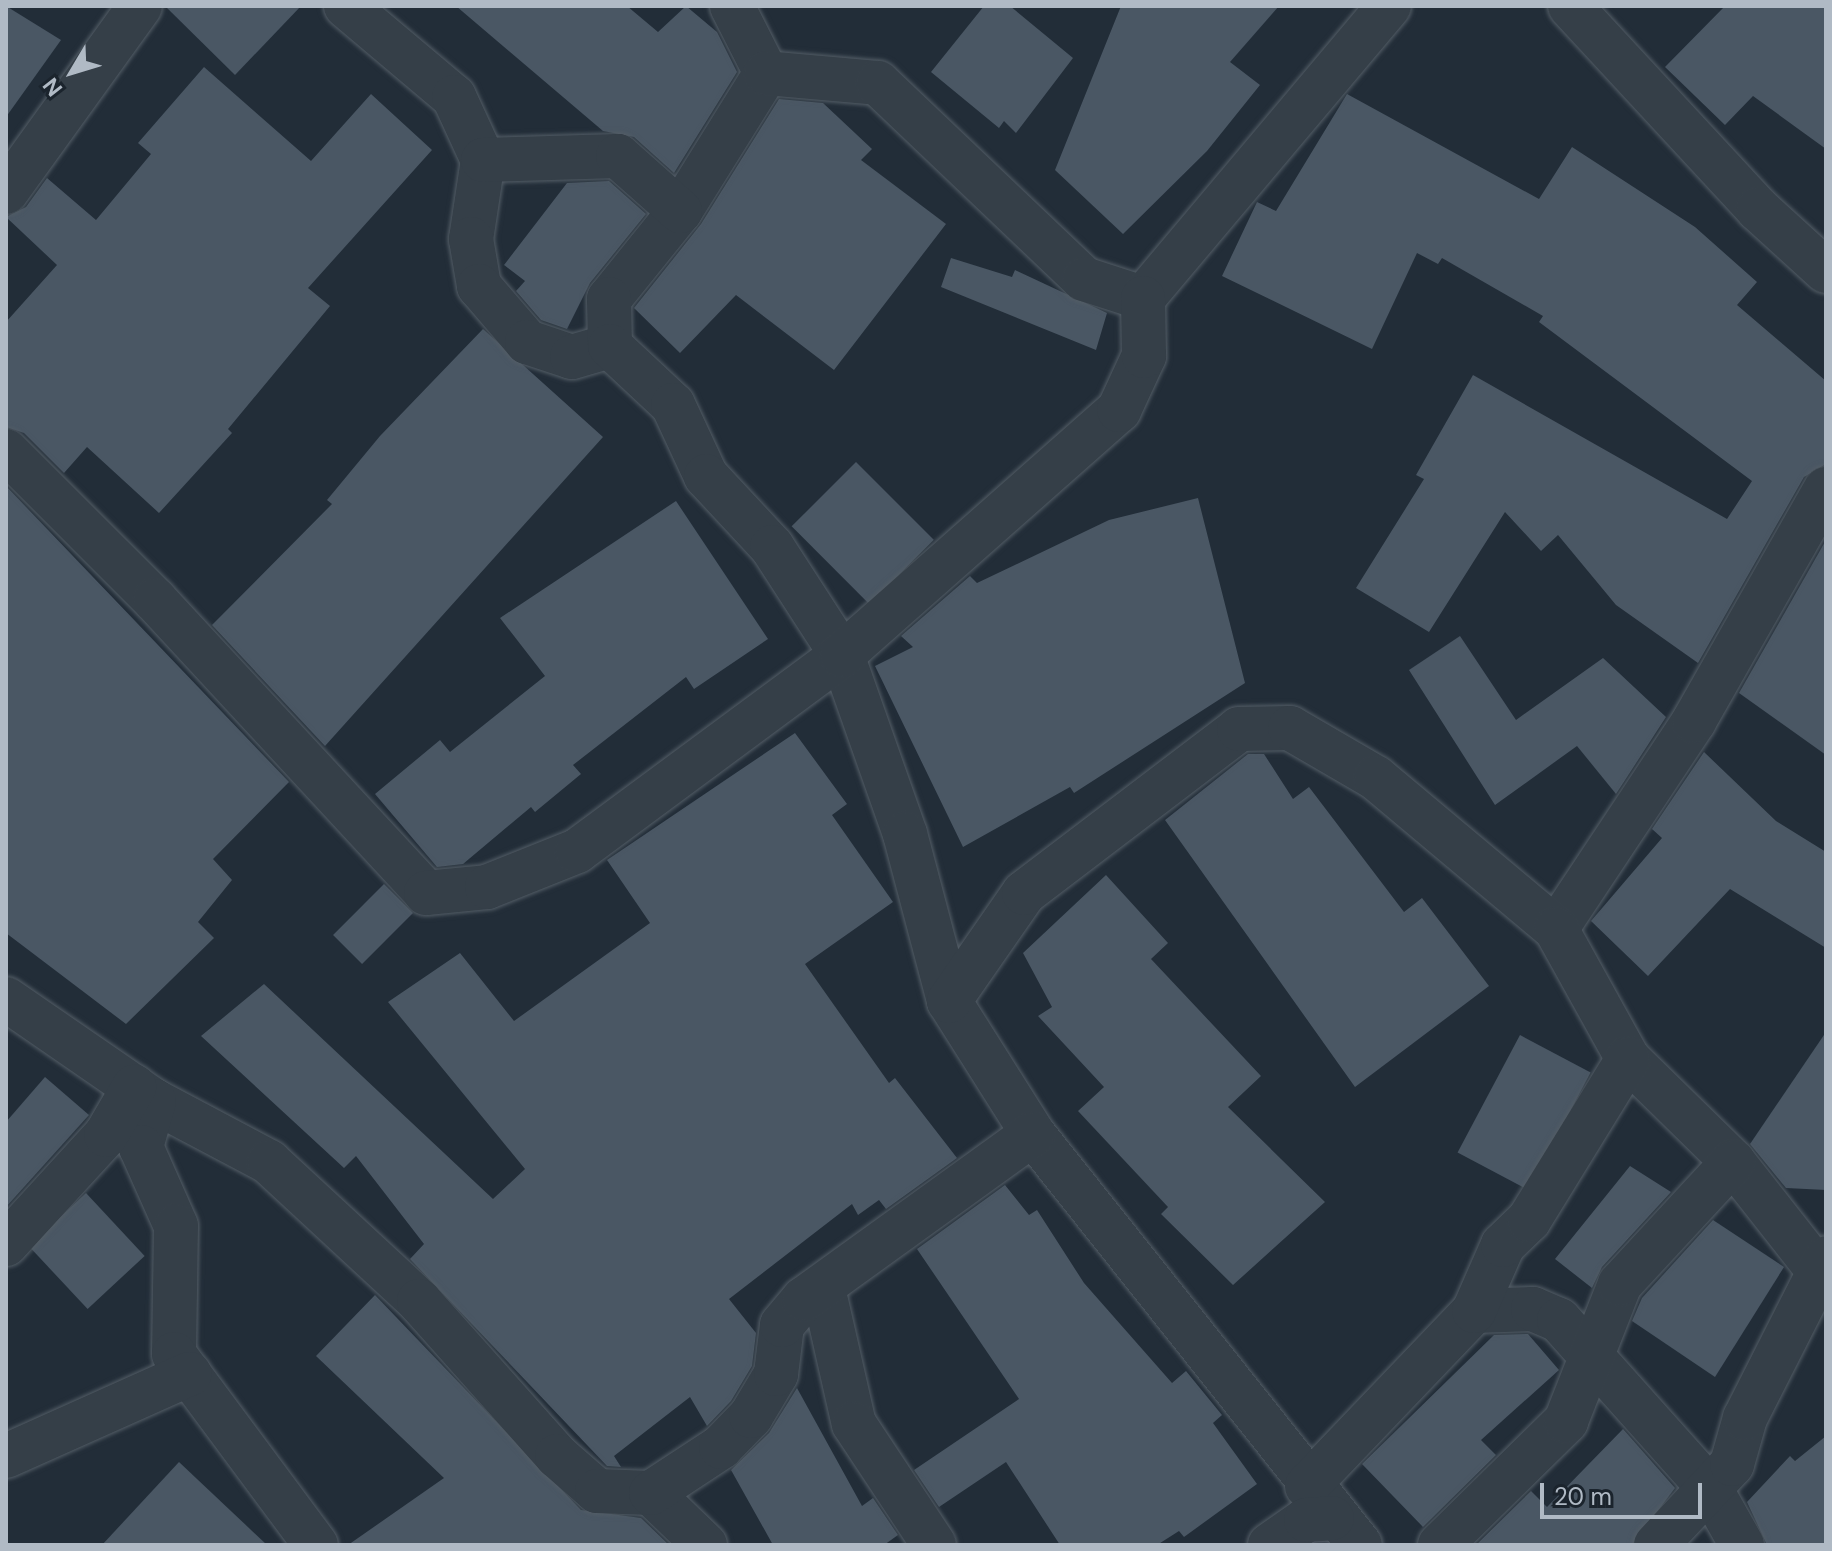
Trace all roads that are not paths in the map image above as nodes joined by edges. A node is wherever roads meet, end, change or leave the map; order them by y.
1 (346, 6) edge
2 (732, 6) edge
3 (1389, 6) edge
4 (1570, 6) edge
5 (132, 11) edge
6 (766, 73) junction
7 (483, 160) junction
8 (6, 192) edge
9 (680, 211) junction
10 (1826, 271) edge
11 (1143, 298) junction
12 (610, 346) junction
13 (6, 451) edge
14 (1826, 489) edge
15 (842, 655) junction
16 (1556, 929) junction
17 (6, 999) edge
18 (949, 1001) junction
19 (1628, 1059) junction
20 (144, 1094) junction
21 (1033, 1134) junction
22 (1733, 1162) junction
23 (6, 1244) edge
24 (1823, 1269) edge
25 (823, 1288) junction
26 (1474, 1311) junction
27 (1593, 1364) junction
28 (189, 1374) junction
29 (6, 1456) edge
30 (1711, 1490) junction
31 (651, 1493) junction
32 (1333, 1516) edge
33 (316, 1545) edge
34 (705, 1545) edge
35 (934, 1545) edge
36 (1270, 1545) edge
37 (1440, 1545) edge
38 (1656, 1545) edge
39 (1742, 1545) edge

1 - 7 street
2 - 6 street
3 - 11 street
4 - 10 street
5 - 8 street
6 - 9 street
6 - 11 street
7 - 9 street
7 - 12 street
9 - 12 street
11 - 15 street
12 - 15 street
13 - 15 street
14 - 16 street
15 - 18 street
16 - 18 street
16 - 19 street
17 - 20 street
18 - 21 street
19 - 22 street
19 - 26 street
20 - 23 street
20 - 28 street
20 - 31 street
21 - 25 street
21 - 32 street
22 - 24 street
22 - 27 street
24 - 30 street
25 - 31 street
25 - 35 street
26 - 27 street
26 - 32 street
27 - 30 street
27 - 37 street
28 - 29 street
28 - 33 street
30 - 38 street
30 - 39 street
31 - 34 street
32 - 36 street

